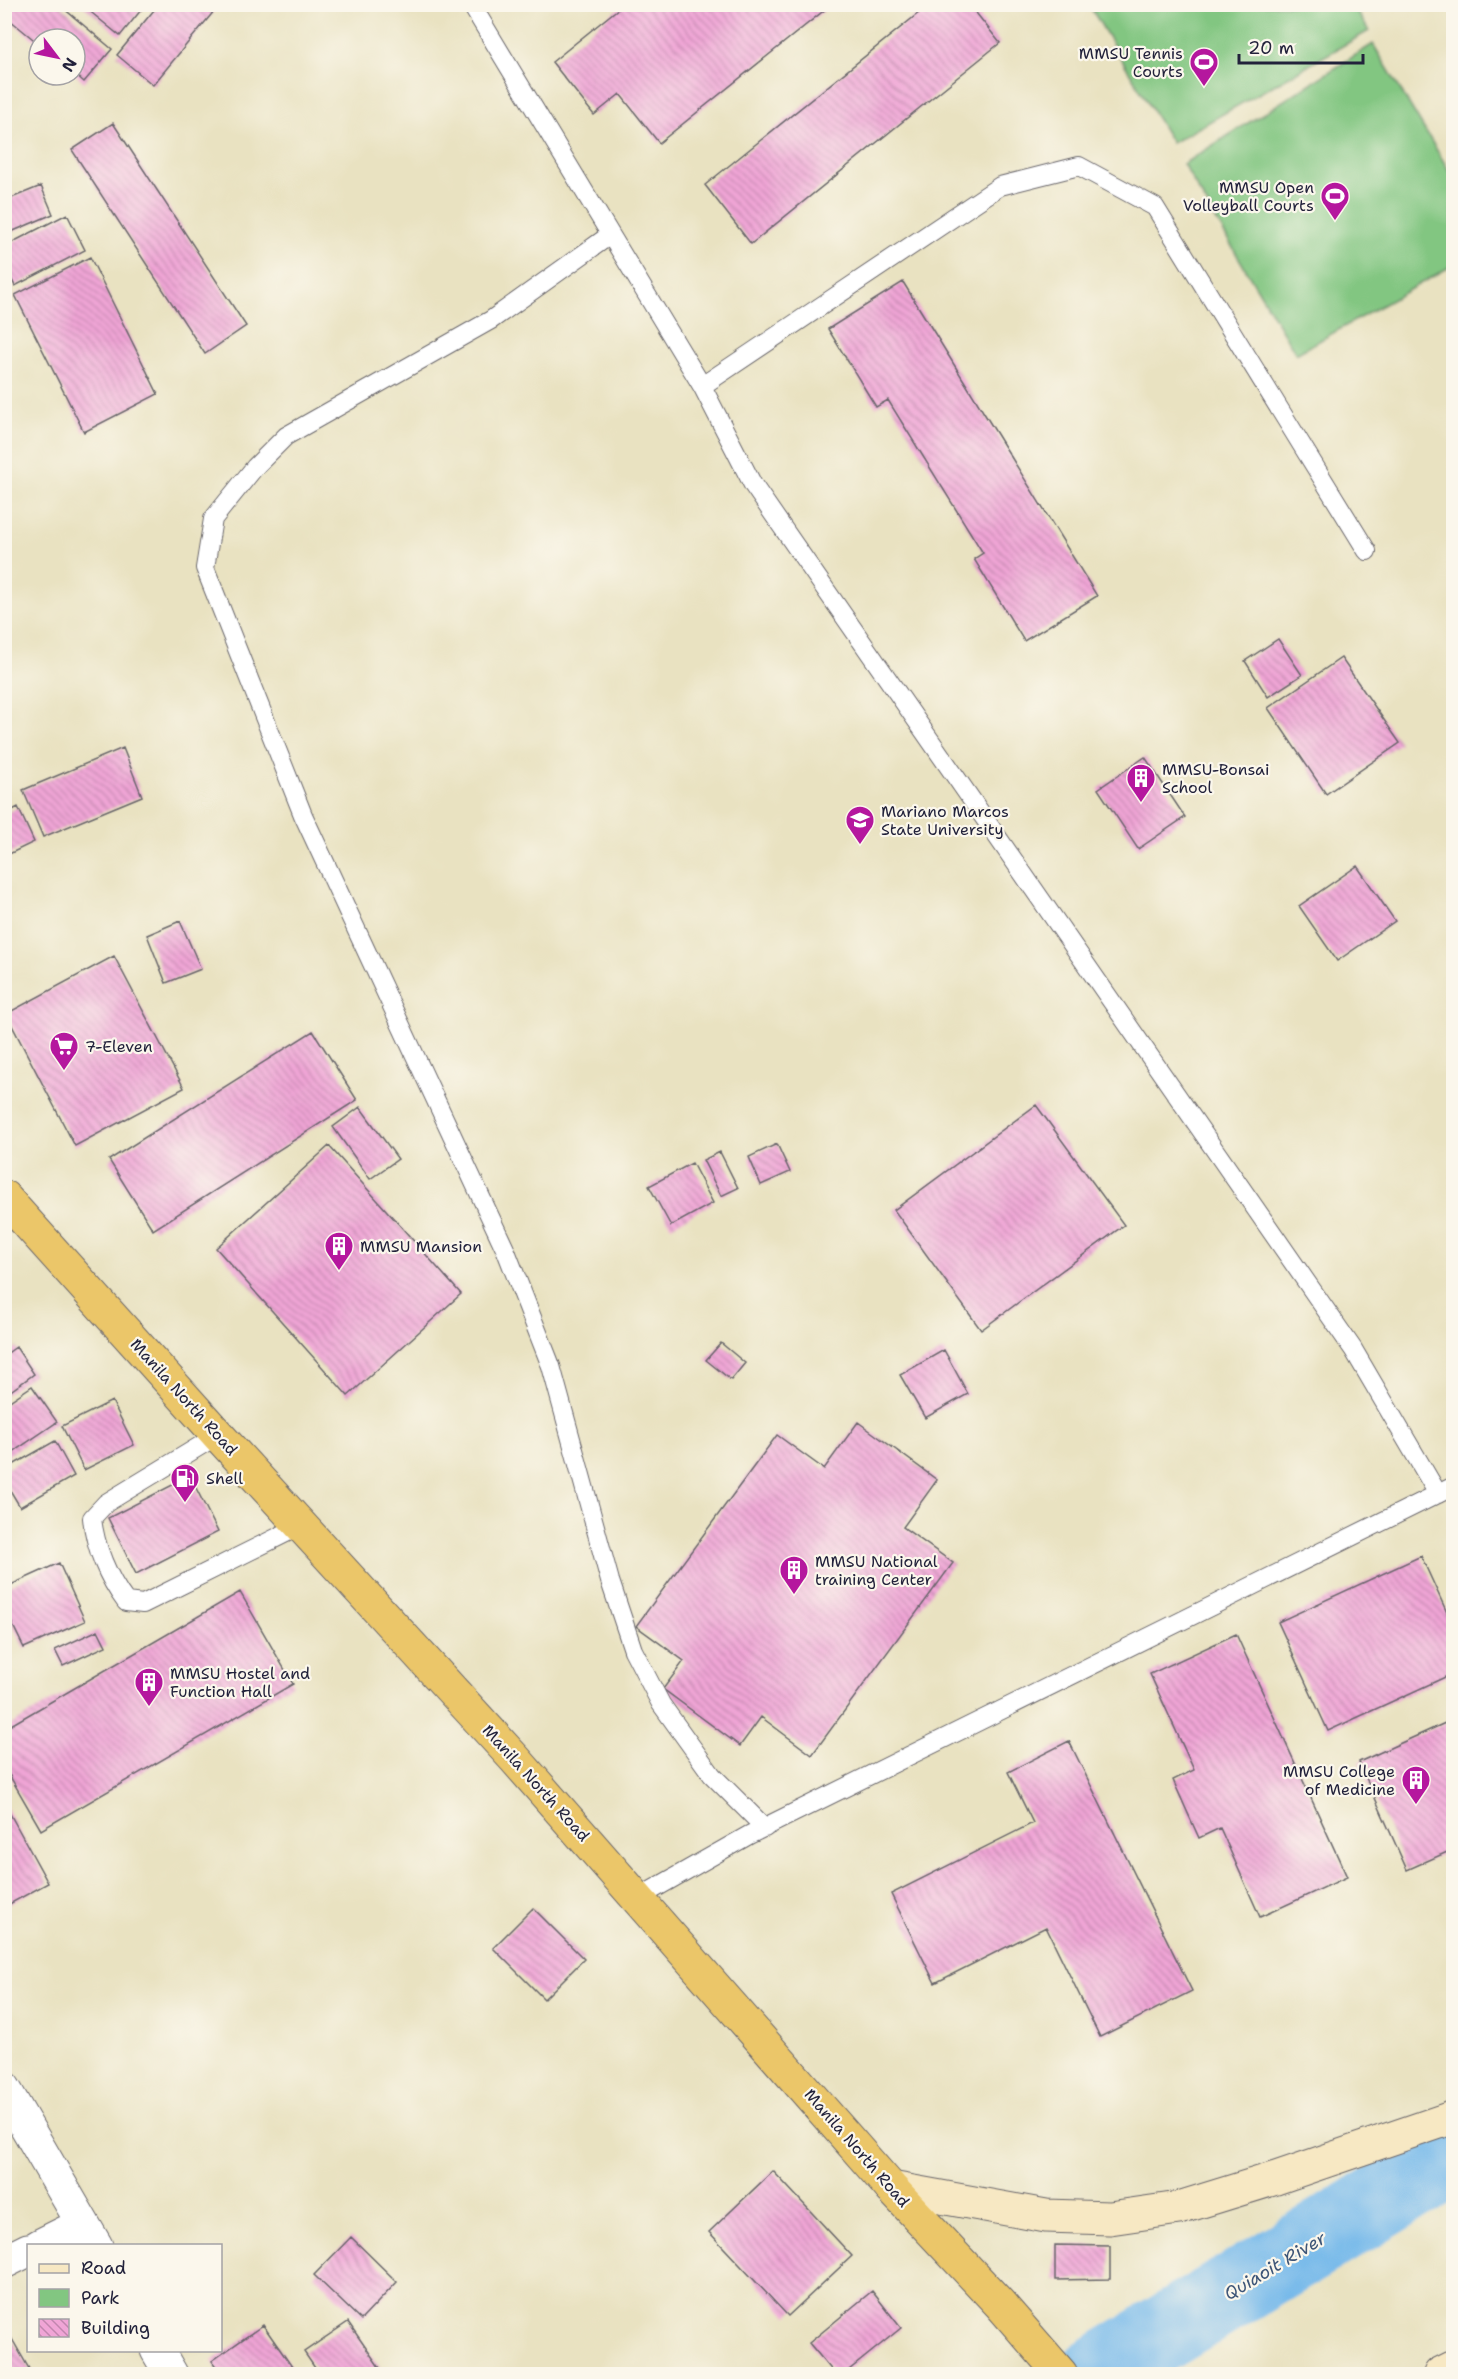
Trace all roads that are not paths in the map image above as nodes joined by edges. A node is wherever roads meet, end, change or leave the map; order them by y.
1 (471, 4) edge
2 (610, 235) junction
3 (702, 386) junction
4 (1367, 551) dead end
5 (4, 1197) edge
6 (218, 1436) junction
7 (1446, 1490) edge
8 (302, 1525) junction
9 (765, 1828) junction
10 (638, 1898) junction
11 (4, 2088) edge
12 (1454, 2117) edge
13 (891, 2188) junction
14 (89, 2235) edge
15 (48, 2244) edge
16 (27, 2250) edge
17 (4, 2262) edge
18 (158, 2352) edge
19 (1454, 2367) edge
20 (171, 2374) edge
21 (1061, 2374) edge
22 (1440, 2374) edge

1 - 2 lane
2 - 3 lane
2 - 9 lane
3 - 4 lane
3 - 7 lane
5 - 6 highway, Manila North Road
6 - 8 highway, Manila North Road
6 - 8 lane
7 - 9 lane
8 - 10 highway, Manila North Road
9 - 10 lane
10 - 13 highway, Manila North Road
11 - 14 street
12 - 13 street
13 - 21 highway, Manila North Road
14 - 15 street
16 - 17 street
18 - 20 street
19 - 22 street

